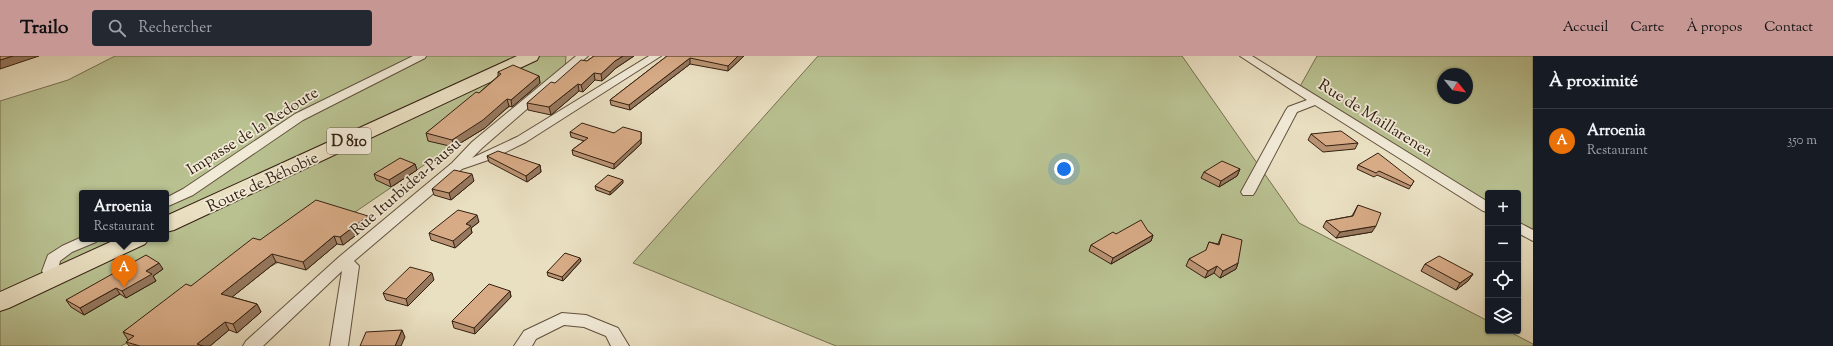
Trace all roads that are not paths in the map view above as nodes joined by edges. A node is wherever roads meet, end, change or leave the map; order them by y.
1 (421, 56) edge
2 (531, 56) edge
3 (583, 56) edge
4 (656, 56) edge
5 (1245, 56) edge
6 (1315, 101) junction
7 (457, 166) junction
8 (1248, 192) dead end
9 (169, 202) edge
10 (1485, 206) edge
11 (169, 224) edge
12 (1521, 229) edge
13 (1533, 236) edge
14 (84, 242) edge
15 (130, 242) edge
16 (344, 261) junction
17 (54, 277) junction
18 (0, 302) edge
19 (252, 346) edge
20 (339, 346) edge
21 (524, 346) edge
22 (620, 346) edge

1 - 9 street, Impasse de la Redoute
2 - 11 main road, Route de Béhobie / D 810
3 - 7 street, Rue Iturbidea-Pausu
4 - 7 street
5 - 6 street, Rue de Maillarenea
6 - 8 street
6 - 10 street, Rue de Maillarenea
7 - 16 street, Rue Iturbidea-Pausu
12 - 13 street
14 - 17 street
15 - 17 main road
16 - 19 street, Rue Iturbidea-Pausu
16 - 20 street
17 - 18 main road
21 - 22 street

